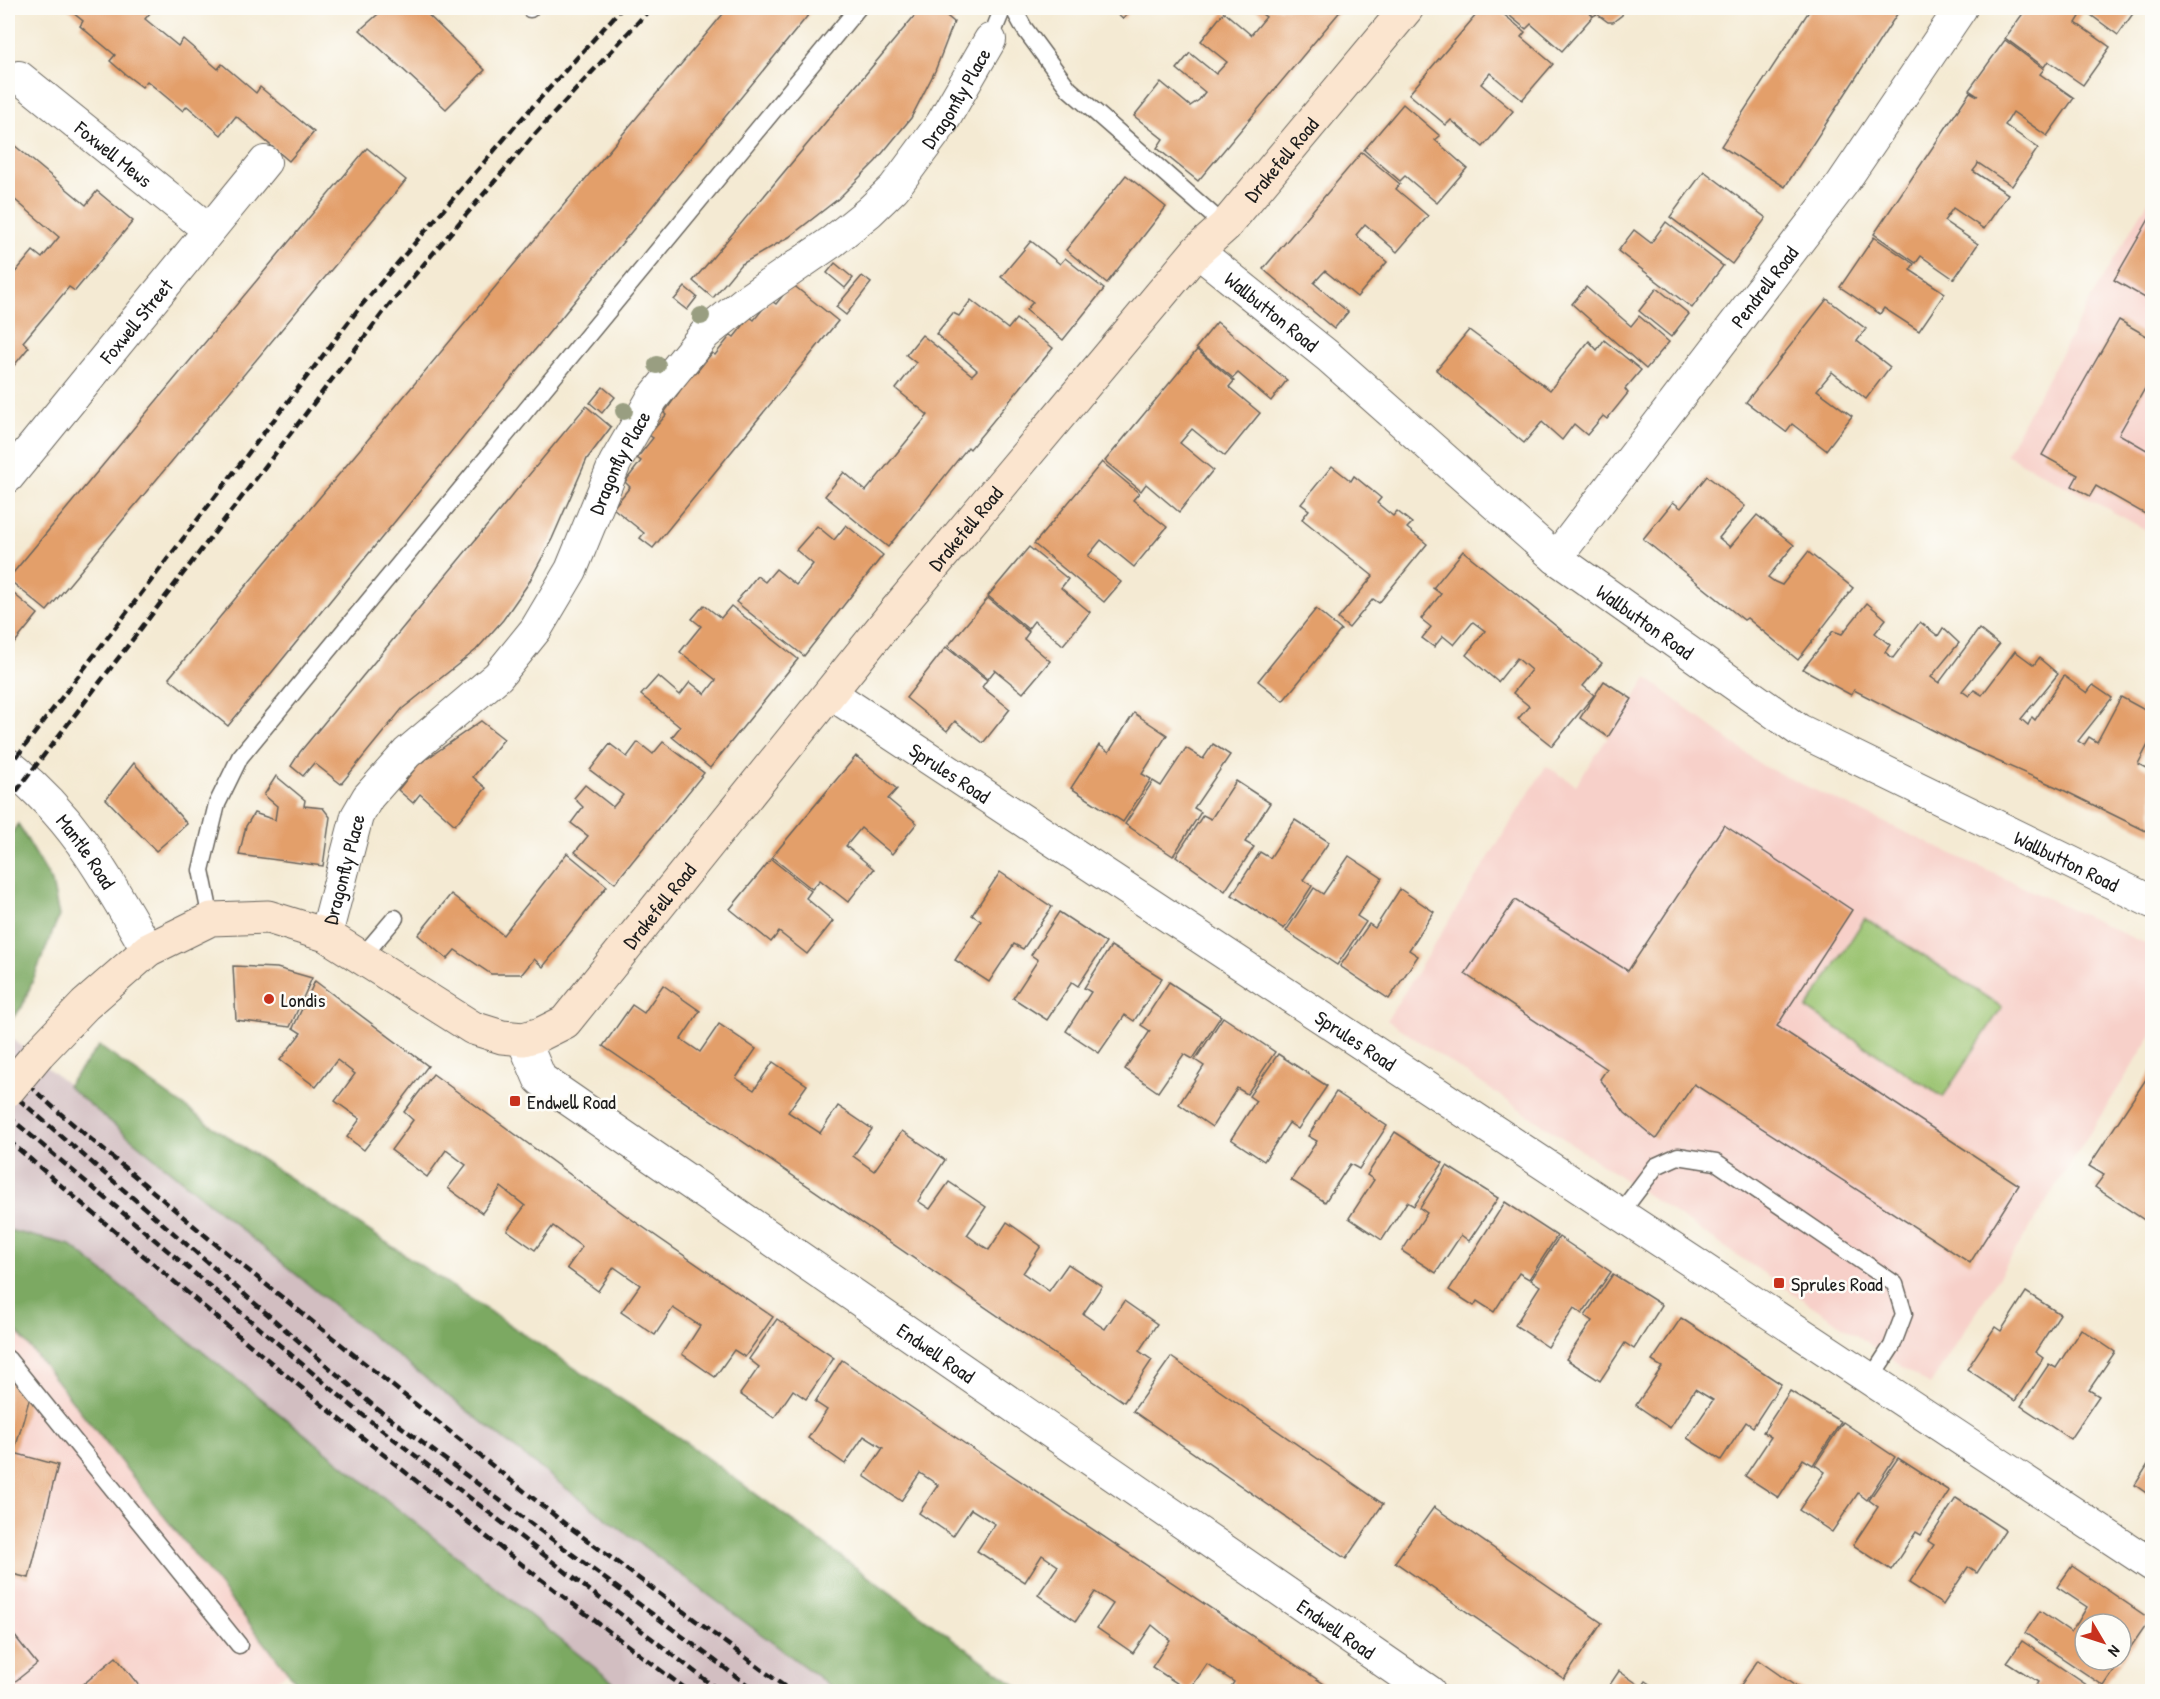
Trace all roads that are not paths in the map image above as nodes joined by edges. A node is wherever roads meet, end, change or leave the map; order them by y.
1 (858, 8) edge
2 (1003, 8) edge
3 (1013, 8) edge
4 (1407, 8) edge
5 (1961, 8) edge
6 (990, 40) joint
7 (19, 77) dead end
8 (265, 162) dead end
9 (1225, 226) junction
10 (209, 230) junction
11 (1197, 251) junction
12 (8, 477) edge
13 (1556, 558) junction
14 (830, 693) junction
15 (8, 765) edge
16 (2152, 902) edge
17 (395, 918) dead end
18 (211, 919) junction
19 (326, 935) junction
20 (148, 950) junction
21 (361, 958) junction
22 (523, 1039) junction
23 (8, 1090) edge
24 (1619, 1215) junction
25 (8, 1359) edge
26 (1870, 1380) junction
27 (2152, 1565) edge
28 (239, 1645) dead end
29 (1429, 1692) edge

1 - 18 lane
2 - 6 lane
3 - 9 lane
4 - 9 main road, Drakefell Road
5 - 13 street, Pendrell Road
6 - 19 street, Dragonfly Place
7 - 10 street, Foxwell Mews
8 - 10 street, Foxwell Street
9 - 11 main road, Drakefell Road
10 - 12 street, Foxwell Street
11 - 13 street, Wallbutton Road
11 - 14 main road, Drakefell Road
13 - 16 street, Wallbutton Road
14 - 22 main road, Drakefell Road
14 - 24 street, Sprules Road
15 - 20 street, Mantle Road
17 - 21 lane
18 - 19 main road
18 - 20 main road
19 - 21 main road
20 - 23 main road, bridge
21 - 22 main road
22 - 29 street, Endwell Road
24 - 26 street, Sprules Road
24 - 26 lane
25 - 28 lane
26 - 27 street, Sprules Road

